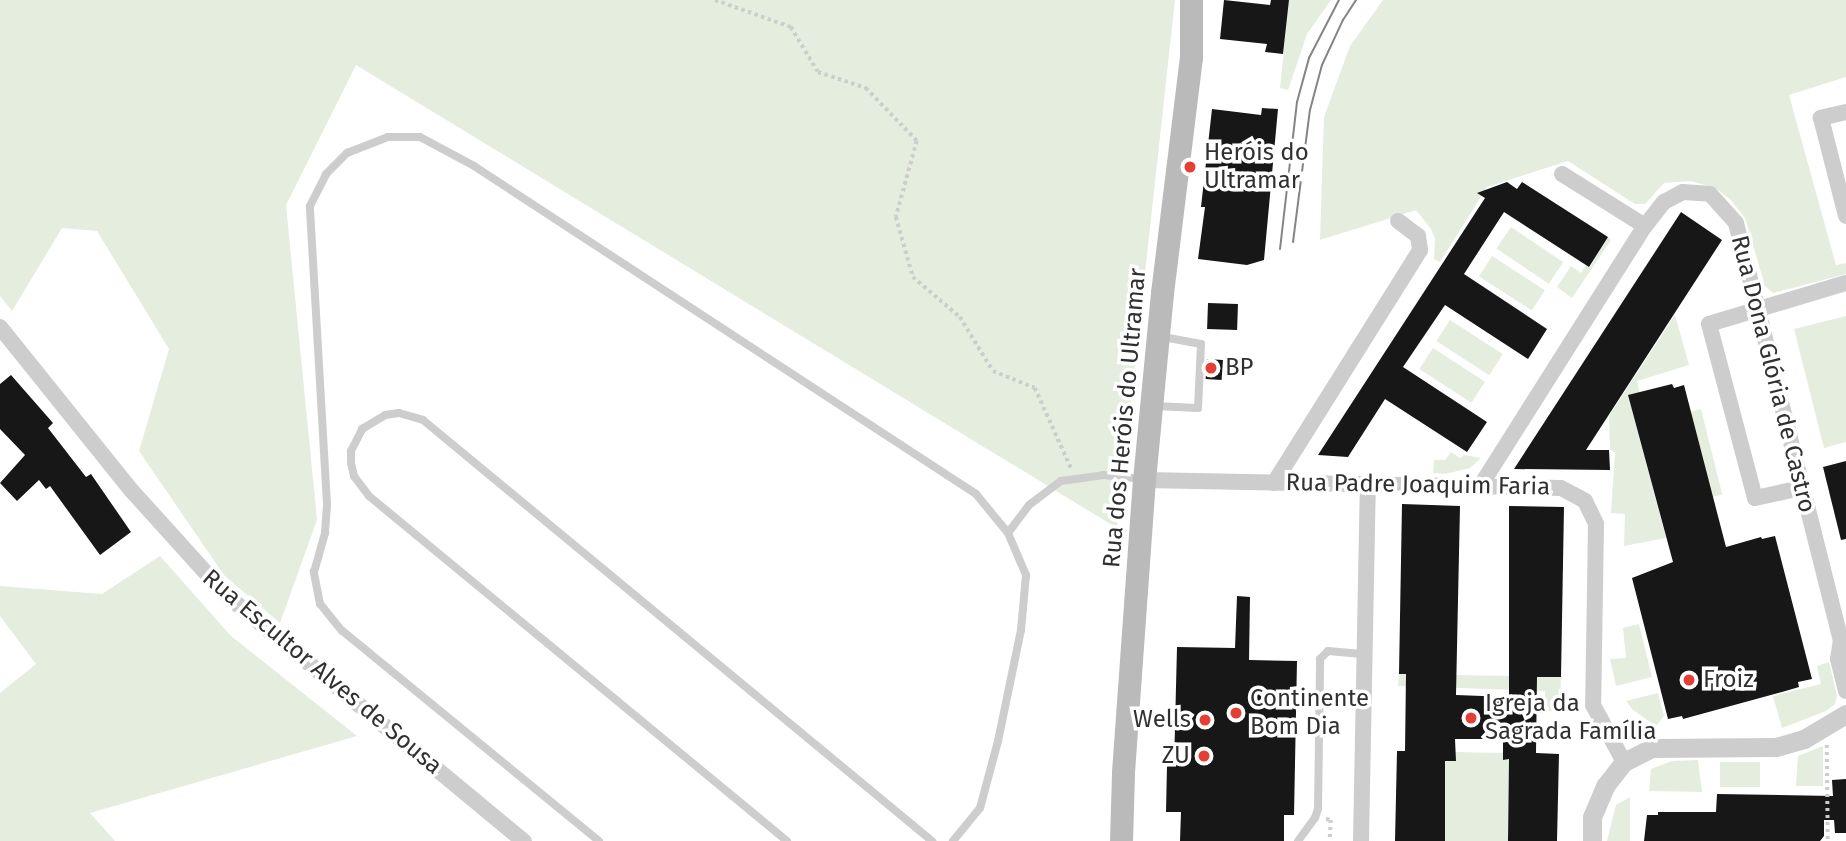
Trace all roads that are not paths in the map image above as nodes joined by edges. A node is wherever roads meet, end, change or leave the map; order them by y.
1 (1191, 0) edge
2 (1846, 112) edge
3 (1562, 174) dead end
4 (1846, 216) edge
5 (1398, 221) dead end
6 (1645, 226) junction
7 (1846, 283) edge
8 (1757, 310) junction
9 (0, 327) edge
10 (1158, 336) junction
11 (1151, 406) junction
12 (1144, 480) junction
13 (1274, 483) junction
14 (1482, 485) junction
15 (1368, 486) junction
16 (1801, 488) junction
17 (1008, 533) junction
18 (1844, 643) edge
19 (1365, 654) junction
20 (1846, 691) edge
21 (1846, 714) edge
22 (1624, 762) junction
23 (518, 839) edge
24 (599, 841) edge
25 (787, 841) edge
26 (932, 841) edge
27 (953, 841) edge
28 (1121, 841) edge
29 (1298, 841) edge
30 (1361, 841) edge
31 (1592, 841) edge

1 - 10 main road, Rua dos Heróis do Ultramar
2 - 4 street
3 - 6 street
5 - 13 street
6 - 8 street, Rua Dona Glória de Castro
6 - 14 street, Rua Dona Glória de Castro
7 - 8 street
8 - 16 street, Rua Dona Glória de Castro
8 - 16 street
9 - 23 street, Rua Escultor Alves de Sousa
10 - 11 main road, Rua dos Heróis do Ultramar
10 - 11 lane
11 - 12 main road, Rua dos Heróis do Ultramar
12 - 13 street, Rua Padre Joaquim Faria
12 - 17 lane
12 - 28 main road, Rua dos Heróis do Ultramar
13 - 15 street, Rua Padre Joaquim Faria
14 - 15 street, Rua Padre Joaquim Faria
14 - 22 street, Rua Padre Joaquim Faria
15 - 19 street
16 - 18 street, Rua Dona Glória de Castro
17 - 24 lane
17 - 27 lane
18 - 20 street, Rua Dona Glória de Castro
19 - 29 lane
19 - 30 street
21 - 22 street
22 - 31 street
25 - 26 lane

